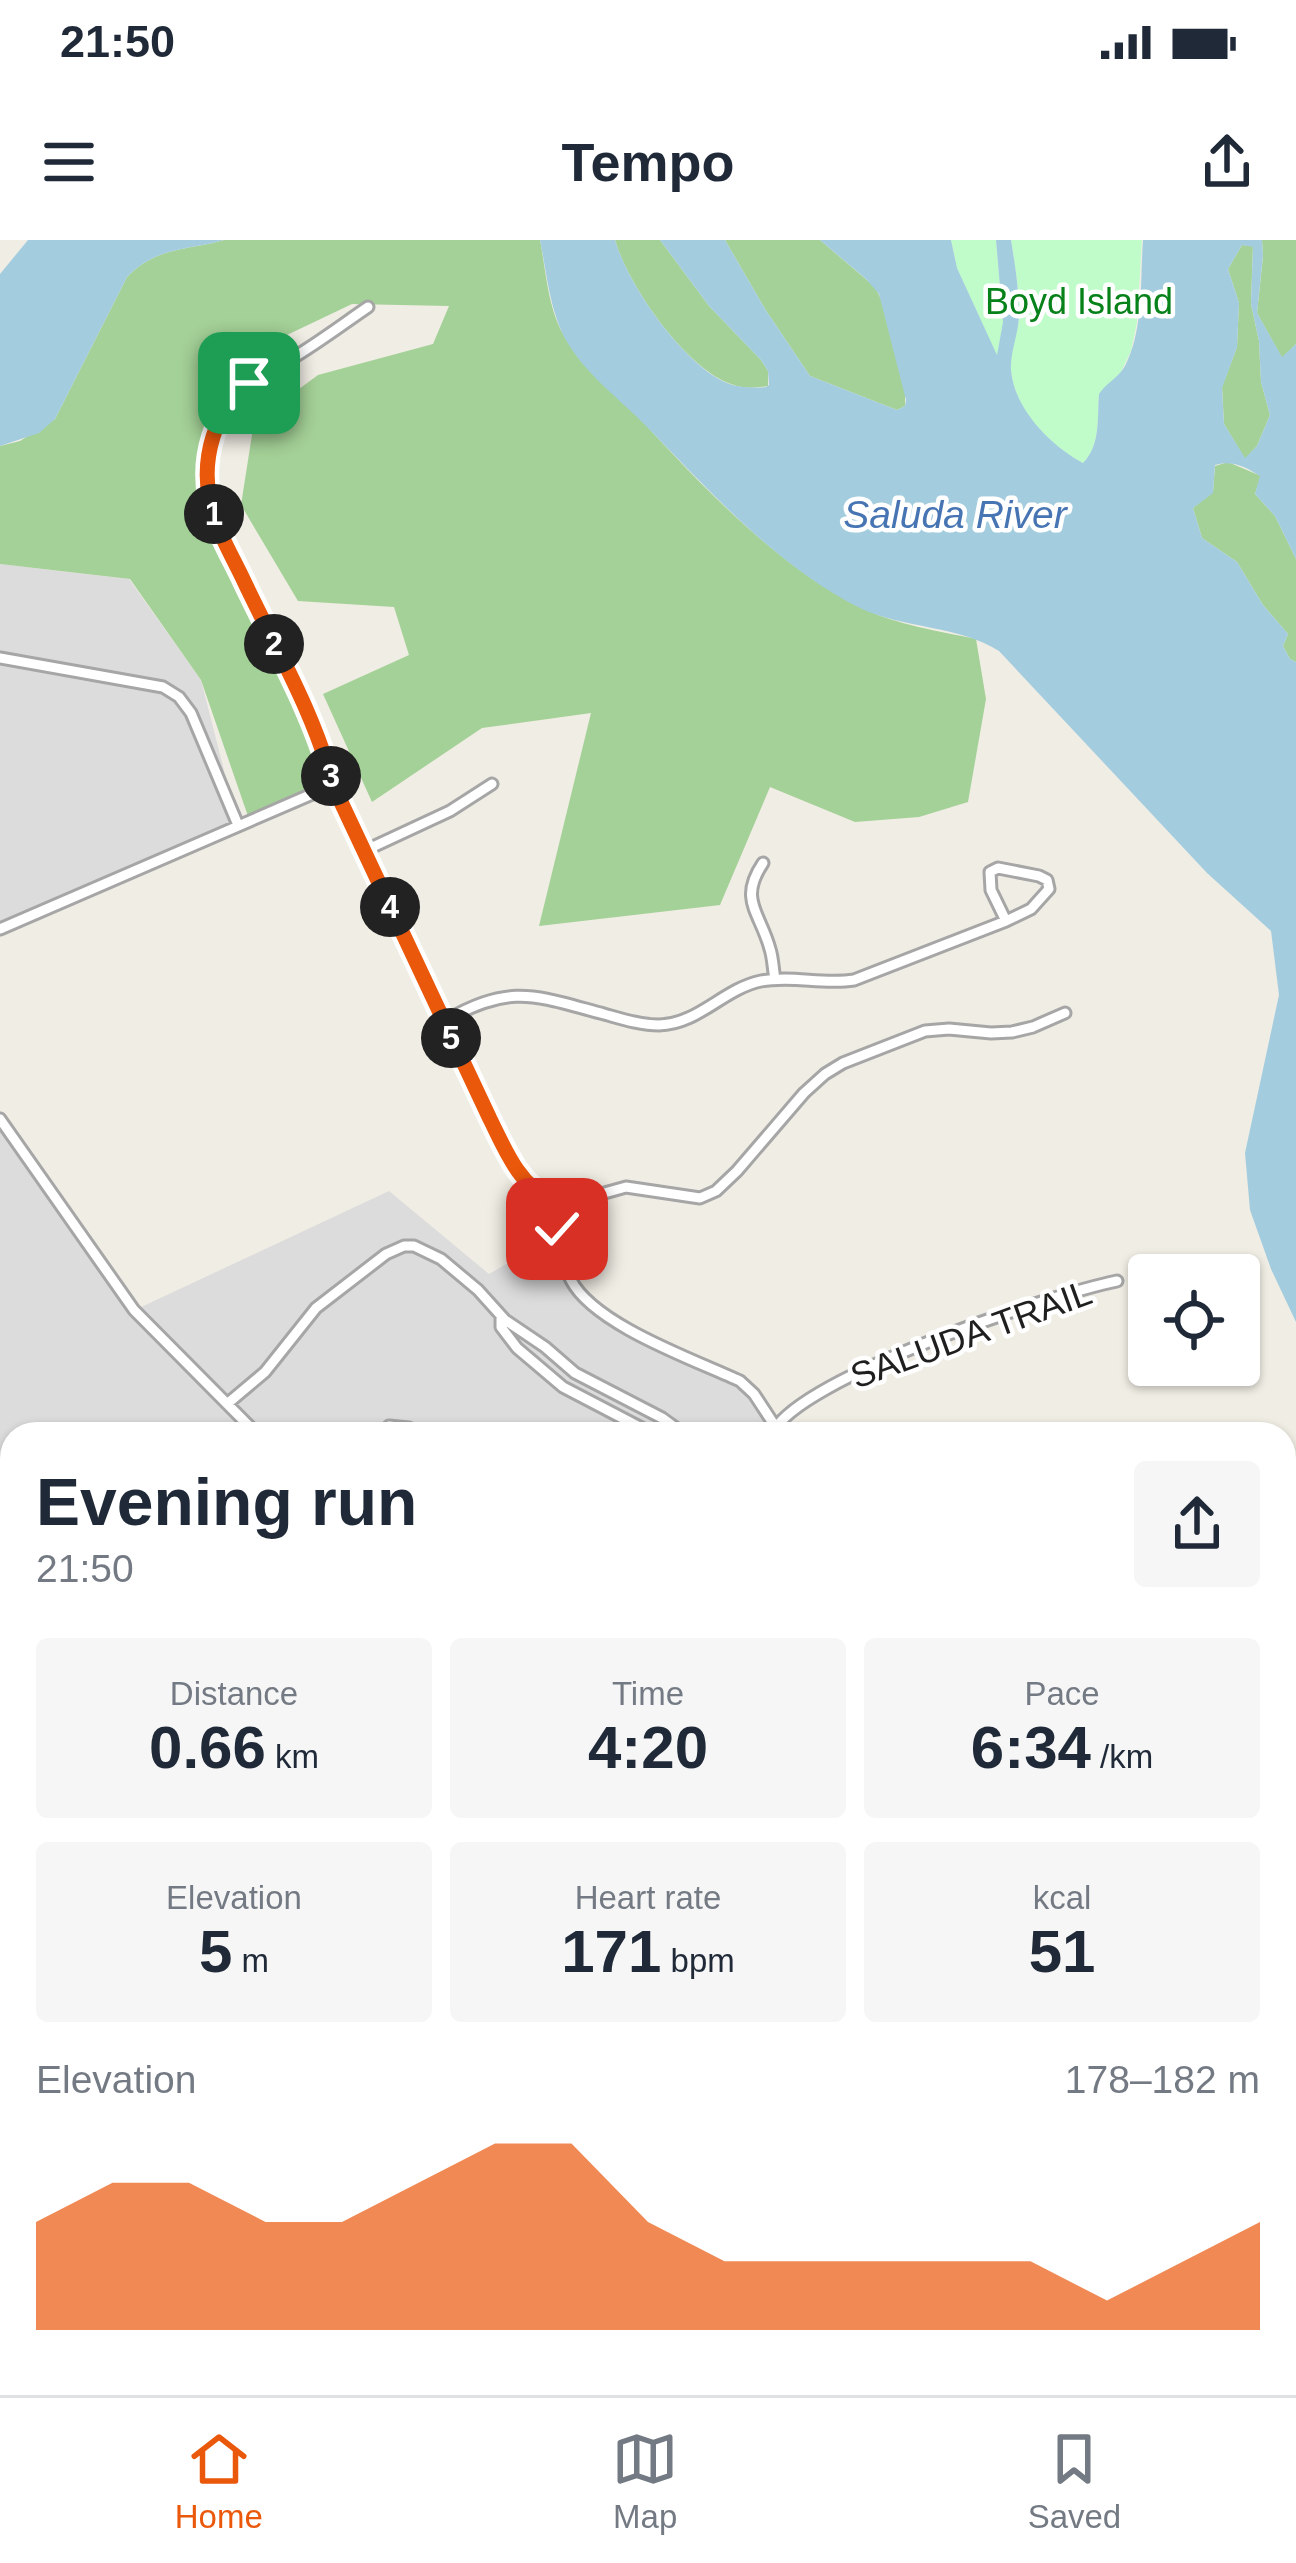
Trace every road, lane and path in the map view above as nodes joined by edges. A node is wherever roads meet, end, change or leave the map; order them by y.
1 (368, 307) dead end
2 (0, 658) edge
3 (492, 784) dead end
4 (333, 785) junction
5 (238, 825) junction
6 (364, 850) junction
7 (764, 863) dead end
8 (1006, 921) junction
9 (0, 928) edge
10 (775, 980) junction
11 (1065, 1013) dead end
12 (443, 1022) junction
13 (0, 1120) edge
14 (550, 1198) junction
15 (1117, 1281) dead end
16 (501, 1316) junction
17 (227, 1404) junction
18 (244, 1422) edge
19 (630, 1422) edge
20 (668, 1422) edge
21 (769, 1422) edge
22 (783, 1422) edge

1 - 4 street
2 - 5 street
3 - 6 street
4 - 5 street
4 - 6 street
5 - 9 street
6 - 12 street
7 - 10 street
8 - 8 street
8 - 10 street
10 - 12 street
11 - 14 street
12 - 14 street
13 - 17 street
14 - 21 street
15 - 22 street, SALUDA TRAIL
16 - 17 street
16 - 19 street
16 - 20 street
17 - 18 street

